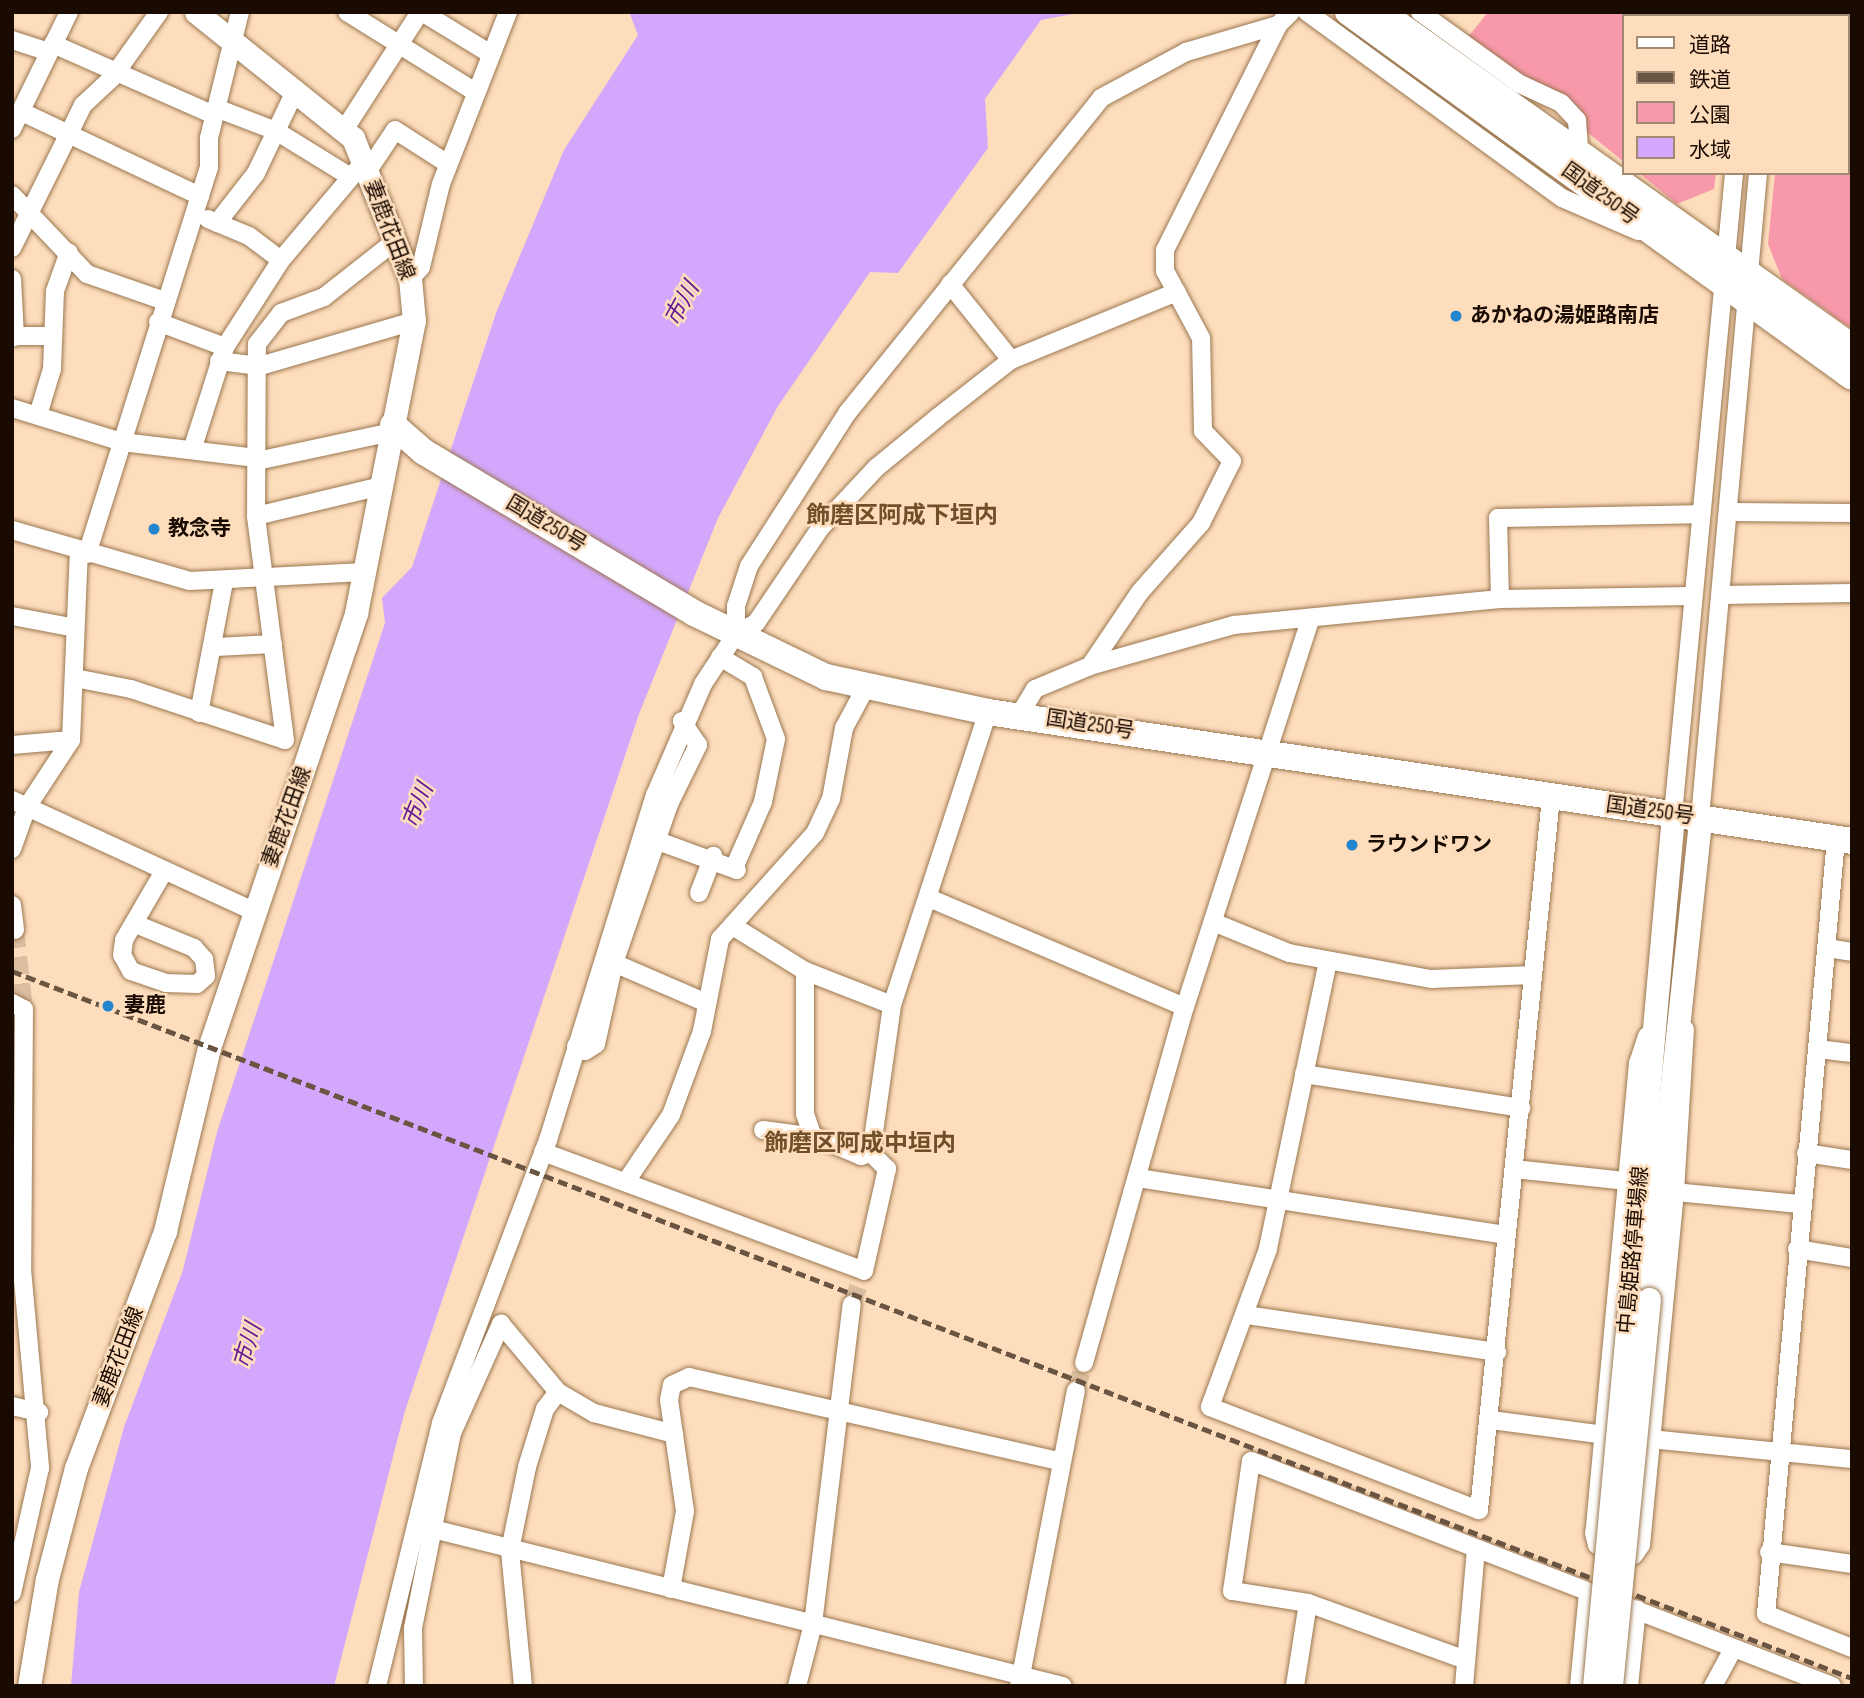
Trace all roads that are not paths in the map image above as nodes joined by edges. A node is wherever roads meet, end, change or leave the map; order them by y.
1 (69, 12) edge
2 (159, 12) edge
3 (196, 12) edge
4 (240, 12) edge
5 (346, 12) edge
6 (421, 12) edge
7 (1307, 12) edge
8 (1348, 12) edge
9 (1381, 12) edge
10 (1420, 12) edge
11 (500, 17) edge
12 (1284, 19) edge
13 (12, 40) edge
14 (231, 40) junction
15 (398, 45) junction
16 (51, 48) junction
17 (489, 53) junction
18 (116, 69) junction
19 (296, 89) junction
20 (474, 91) junction
21 (215, 112) junction
22 (16, 118) edge
23 (345, 130) junction
24 (276, 131) junction
25 (69, 134) junction
26 (1579, 151) junction
27 (448, 164) junction
28 (359, 170) junction
29 (1734, 175) edge
30 (1758, 175) edge
31 (12, 195) edge
32 (197, 205) junction
33 (29, 207) junction
34 (217, 223) junction
35 (1655, 235) junction
36 (394, 242) junction
37 (12, 248) edge
38 (69, 252) junction
39 (281, 260) junction
40 (12, 279) edge
41 (410, 279) junction
42 (1736, 279) junction
43 (950, 284) junction
44 (1177, 292) junction
45 (164, 301) junction
46 (250, 308) junction
47 (414, 321) junction
48 (159, 322) junction
49 (271, 324) junction
50 (14, 336) edge
51 (51, 336) junction
52 (1852, 347) edge
53 (222, 354) junction
54 (1010, 360) junction
55 (260, 366) junction
56 (1852, 377) edge
57 (12, 408) edge
58 (40, 412) junction
59 (393, 428) junction
60 (122, 442) junction
61 (193, 447) junction
62 (257, 459) junction
63 (381, 486) junction
64 (1729, 512) junction
65 (1852, 513) edge
66 (1699, 514) junction
67 (256, 516) junction
68 (12, 530) edge
69 (83, 553) junction
70 (364, 572) junction
71 (263, 581) junction
72 (224, 582) junction
73 (1852, 593) edge
74 (1721, 595) junction
75 (1692, 596) junction
76 (1500, 599) junction
77 (12, 616) edge
78 (1311, 618) junction
79 (71, 627) junction
80 (736, 634) junction
81 (273, 644) junction
82 (216, 647) junction
83 (720, 657) junction
84 (1090, 666) junction
85 (75, 678) junction
86 (866, 687) junction
87 (988, 712) junction
88 (199, 713) junction
89 (1020, 715) junction
90 (682, 721) junction
91 (71, 740) junction
92 (12, 745) edge
93 (1265, 752) junction
94 (1551, 798) junction
95 (20, 804) edge
96 (1673, 814) junction
97 (1700, 818) junction
98 (1844, 840) edge
99 (658, 841) junction
100 (12, 849) edge
101 (713, 856) junction
102 (163, 873) junction
103 (699, 893) dead end
104 (929, 898) junction
105 (12, 905) edge
106 (253, 911) junction
107 (1213, 922) junction
108 (138, 925) junction
109 (736, 928) junction
110 (15, 930) dead end
111 (1826, 948) junction
112 (1852, 952) edge
113 (1328, 961) junction
114 (614, 963) junction
115 (805, 971) junction
116 (1533, 975) junction
117 (1682, 1001) junction
118 (12, 1003) tunnel mouth
119 (708, 1003) junction
120 (892, 1005) junction
121 (1185, 1007) junction
122 (1656, 1008) junction
123 (576, 1046) junction
124 (1818, 1049) junction
125 (1852, 1053) edge
126 (1304, 1074) junction
127 (1521, 1108) junction
128 (763, 1130) dead end
129 (813, 1137) junction
130 (543, 1152) junction
131 (871, 1153) junction
132 (1806, 1153) junction
133 (1852, 1160) edge
134 (1514, 1169) junction
135 (1138, 1178) junction
136 (627, 1180) junction
137 (1627, 1181) junction
138 (1675, 1192) junction
139 (1274, 1199) junction
140 (1800, 1204) junction
141 (1507, 1235) junction
142 (1797, 1249) junction
143 (1852, 1258) edge
144 (1639, 1298) junction
145 (852, 1304) tunnel mouth
146 (1246, 1315) junction
147 (1497, 1352) junction
148 (1084, 1363) tunnel mouth
149 (1076, 1390) tunnel mouth
150 (558, 1392) junction
151 (12, 1406) edge
152 (840, 1411) junction
153 (39, 1412) junction
154 (1490, 1420) junction
155 (446, 1428) junction
156 (674, 1434) junction
157 (1602, 1435) junction
158 (1650, 1439) junction
159 (1777, 1450) junction
160 (1852, 1458) edge
161 (1060, 1461) junction
162 (429, 1528) junction
163 (510, 1549) junction
164 (1476, 1549) junction
165 (1769, 1552) junction
166 (1852, 1564) edge
167 (671, 1589) junction
168 (1588, 1592) junction
169 (12, 1593) edge
170 (1308, 1603) junction
171 (1637, 1609) junction
172 (813, 1624) junction
173 (1852, 1648) edge
174 (1733, 1649) junction
175 (1466, 1660) junction
176 (1020, 1680) edge
177 (29, 1686) edge
178 (377, 1686) edge
179 (414, 1686) edge
180 (523, 1686) edge
181 (797, 1686) edge
182 (1063, 1686) edge
183 (1294, 1686) edge
184 (1464, 1686) edge
185 (1579, 1686) edge
186 (1594, 1686) edge
187 (1611, 1686) edge
188 (1629, 1686) edge
189 (1713, 1686) edge
190 (1832, 1686) edge

1 - 16 street
2 - 18 street
3 - 14 main road, 妻鹿花田線
4 - 14 street
5 - 15 street
6 - 15 street
6 - 17 street
7 - 35 street
8 - 35 highway, 国道250号
9 - 26 highway, 国道250号
10 - 26 street
11 - 17 street
12 - 43 street
12 - 44 street
13 - 16 street
14 - 19 main road, 妻鹿花田線
14 - 21 street
15 - 20 street
15 - 23 street
16 - 18 street
16 - 22 street
17 - 20 street
18 - 21 street
18 - 25 street
19 - 23 main road, 妻鹿花田線
19 - 24 street
20 - 27 street
21 - 24 street
21 - 32 street
22 - 25 street
23 - 28 main road, 妻鹿花田線
24 - 28 street
24 - 34 street
25 - 32 street
25 - 33 street
26 - 42 highway, 国道250号
27 - 28 street
27 - 41 street
28 - 36 main road, 妻鹿花田線
28 - 39 street
29 - 42 street
30 - 42 street
31 - 33 street
32 - 34 street
32 - 45 street
33 - 37 street
33 - 38 street
34 - 39 street
35 - 42 highway, 国道250号
36 - 41 main road, 妻鹿花田線
36 - 49 street
38 - 45 street
38 - 51 street
39 - 46 street
40 - 50 street
41 - 47 main road, 妻鹿花田線
42 - 52 highway, 国道250号
42 - 56 highway, 国道250号
42 - 64 street
42 - 66 street
43 - 54 street
43 - 80 street
44 - 54 street
44 - 84 street
45 - 48 street
46 - 49 street
46 - 53 street
47 - 55 street
47 - 59 main road, 妻鹿花田線
48 - 53 street
48 - 60 street
49 - 55 street
50 - 51 street
51 - 58 street
53 - 55 street
53 - 61 street
54 - 80 street
55 - 62 street
57 - 58 street
58 - 60 street
59 - 62 street
59 - 63 main road, 妻鹿花田線
59 - 80 highway, 国道250号
60 - 61 street
60 - 69 street
61 - 62 street
62 - 67 street
63 - 67 street
63 - 70 main road, 妻鹿花田線
64 - 65 street
64 - 74 street
66 - 75 street
66 - 76 street
67 - 71 street
68 - 69 street
69 - 72 street
69 - 79 street
70 - 71 street
70 - 106 main road, 妻鹿花田線
71 - 72 street
71 - 81 street
72 - 82 street
73 - 74 street
74 - 97 street
75 - 76 street
75 - 96 street
76 - 78 street
77 - 79 street
78 - 84 street
78 - 93 street
79 - 85 street
80 - 83 street
80 - 86 highway, 国道250号
81 - 82 street
81 - 88 street
82 - 88 street
83 - 90 street
83 - 101 street
84 - 89 street
85 - 88 street
85 - 91 street
86 - 87 highway, 国道250号
86 - 109 street
87 - 89 highway, 国道250号
87 - 104 street
89 - 93 highway, 国道250号
90 - 99 street
90 - 123 street
91 - 92 street
91 - 95 street
93 - 94 highway, 国道250号
93 - 107 street
94 - 96 highway, 国道250号
94 - 116 street
95 - 100 street
95 - 102 street
96 - 97 highway, 国道250号
96 - 122 main road, 中島姫路停車場線
97 - 98 highway, 国道250号
97 - 117 main road, 中島姫路停車場線
98 - 111 street
99 - 101 street
99 - 114 street
101 - 103 street
102 - 106 street
102 - 108 street
104 - 120 street
104 - 121 street
105 - 110 street
106 - 177 main road, 妻鹿花田線
107 - 113 street
107 - 121 street
108 - 108 street
109 - 115 street
109 - 119 street
111 - 112 street
111 - 124 street
113 - 116 street
113 - 126 street
114 - 119 street
114 - 123 street
115 - 120 street
115 - 129 street
116 - 127 street
117 - 138 street
117 - 144 main road, 中島姫路停車場線
118 - 153 street
119 - 136 street
120 - 131 street
121 - 135 street
122 - 137 street
122 - 144 main road, 中島姫路停車場線
123 - 130 street
124 - 125 street
124 - 132 street
126 - 127 street
126 - 139 street
127 - 134 street
128 - 129 street
129 - 131 street
130 - 136 street
130 - 155 street
131 - 136 street
132 - 133 street
132 - 140 street
134 - 137 street
134 - 141 street
135 - 139 street
135 - 148 street
137 - 157 street
138 - 140 street
138 - 158 street
139 - 141 street
139 - 146 street
140 - 142 street
141 - 147 street
142 - 143 street
142 - 159 street
144 - 186 main road, 中島姫路停車場線, bridge
144 - 187 main road, 中島姫路停車場線, bridge
145 - 152 street
146 - 147 street
146 - 154 street
147 - 154 street
149 - 161 street
150 - 155 street
150 - 156 street
150 - 163 street
151 - 153 street
152 - 156 street
152 - 161 street
152 - 172 street
153 - 169 street
154 - 157 street
155 - 162 street
155 - 178 street
156 - 167 street
157 - 158 street
157 - 158 street
158 - 159 street
159 - 160 street
159 - 165 street
161 - 176 street
162 - 163 street
162 - 179 street
163 - 167 street
163 - 180 street
164 - 168 street
164 - 170 street
164 - 175 street
165 - 166 street
165 - 173 street
167 - 172 street
168 - 171 street
168 - 185 street
170 - 175 street
170 - 183 street
171 - 174 street
171 - 188 street
172 - 176 street
172 - 181 street
174 - 189 street
174 - 190 street
175 - 184 street
176 - 182 street

